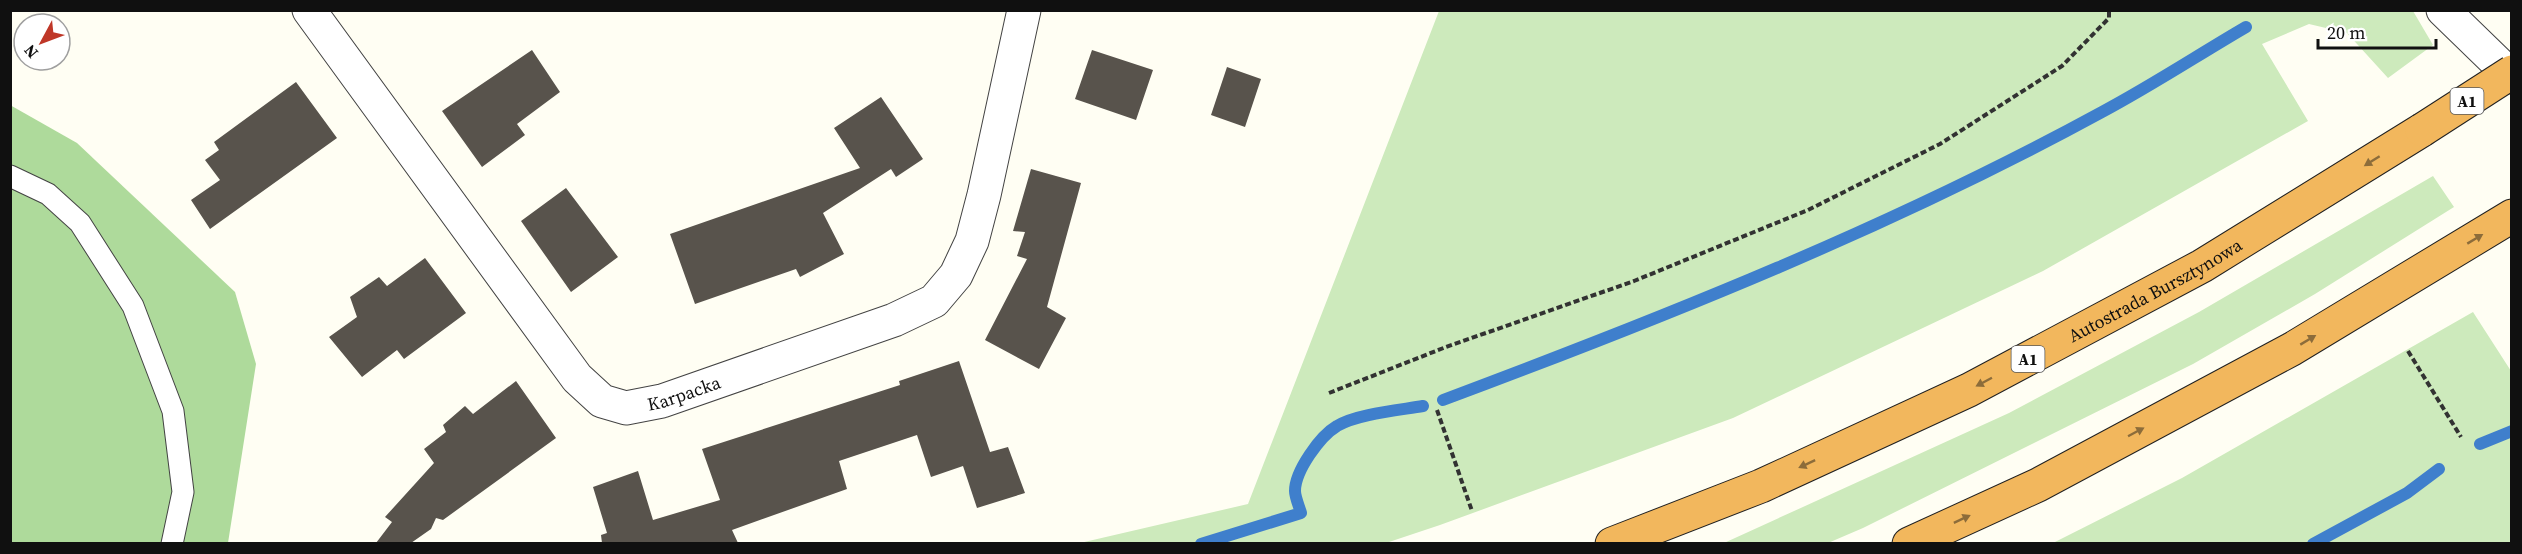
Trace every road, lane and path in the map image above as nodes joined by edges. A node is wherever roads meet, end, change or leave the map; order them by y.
1 (309, 10) edge
2 (1024, 10) edge
3 (2109, 10) edge
4 (2444, 10) edge
5 (2511, 72) edge
6 (2511, 77) edge
7 (10, 176) edge
8 (2510, 217) edge
9 (2408, 351) dead end
10 (1329, 393) dead end
11 (1437, 410) dead end
12 (2461, 437) dead end
13 (1472, 512) dead end
14 (172, 543) edge
15 (1612, 543) edge
16 (1909, 543) edge

1 - 2 street, Karpacka
3 - 10 path
4 - 6 street
5 -> 15 highway, Autostrada Bursztynowa / A1, bridge
7 - 14 lane
16 -> 8 highway
9 - 12 path
11 - 13 path

